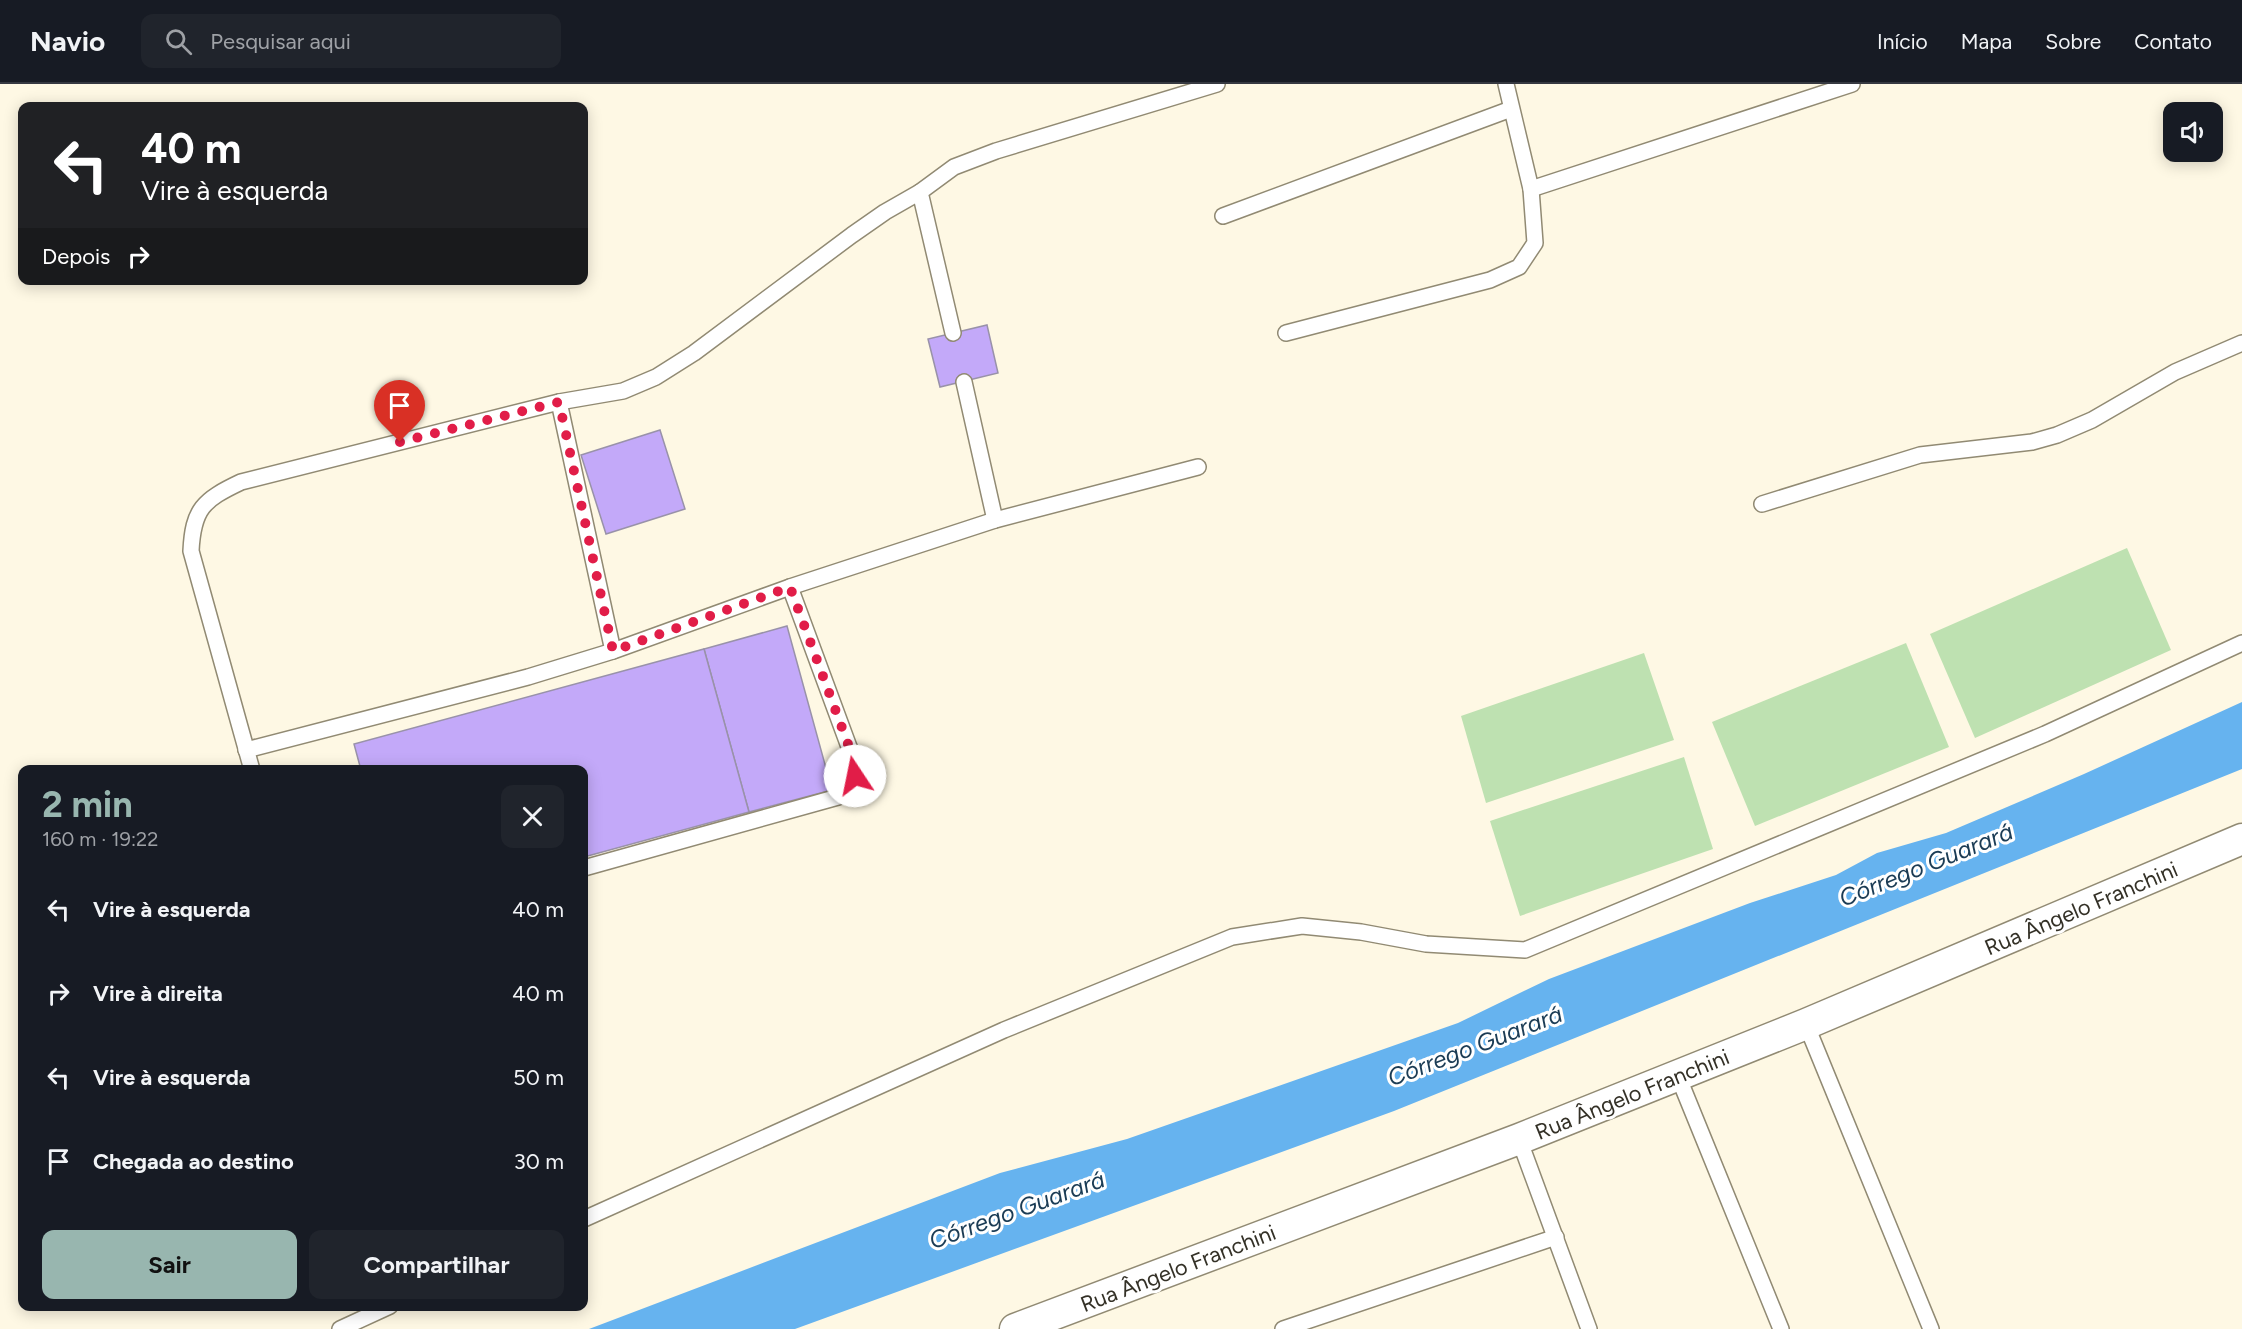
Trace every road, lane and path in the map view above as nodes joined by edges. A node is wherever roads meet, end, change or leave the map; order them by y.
1 (1217, 84) edge
2 (1506, 84) edge
3 (1852, 84) edge
4 (1511, 109) junction
5 (1531, 189) junction
6 (920, 192) junction
7 (1223, 216) dead end
8 (953, 333) dead end
9 (1286, 333) dead end
10 (2242, 343) edge
11 (964, 381) dead end
12 (559, 402) junction
13 (1198, 467) dead end
14 (1762, 504) dead end
15 (995, 520) junction
16 (790, 587) junction
17 (2242, 643) edge
18 (613, 651) junction
19 (246, 750) junction
20 (250, 765) edge
21 (2242, 839) edge
22 (588, 867) edge
23 (1806, 1024) junction
24 (1678, 1076) junction
25 (1519, 1140) junction
26 (588, 1217) edge
27 (1556, 1237) junction
28 (379, 1311) edge
29 (340, 1329) edge
30 (1015, 1329) edge
31 (1283, 1329) edge
32 (1589, 1329) edge
33 (1781, 1329) edge
34 (1931, 1329) edge

1 - 6 lane
2 - 4 lane
3 - 5 lane
4 - 5 lane
4 - 7 lane
5 - 9 lane
6 - 8 lane
6 - 12 lane
10 - 14 lane
11 - 15 lane
12 - 18 lane
12 - 19 lane
13 - 15 lane
15 - 16 lane
16 - 18 lane
16 - 22 lane
17 - 26 lane
18 - 19 lane
19 - 20 lane
21 - 23 street, Rua Ângelo Franchini
23 - 24 street, Rua Ângelo Franchini
23 - 34 lane
24 - 25 street, Rua Ângelo Franchini
24 - 33 lane
25 - 27 lane
25 - 30 street, Rua Ângelo Franchini
27 - 31 lane
27 - 32 lane
28 - 29 lane

